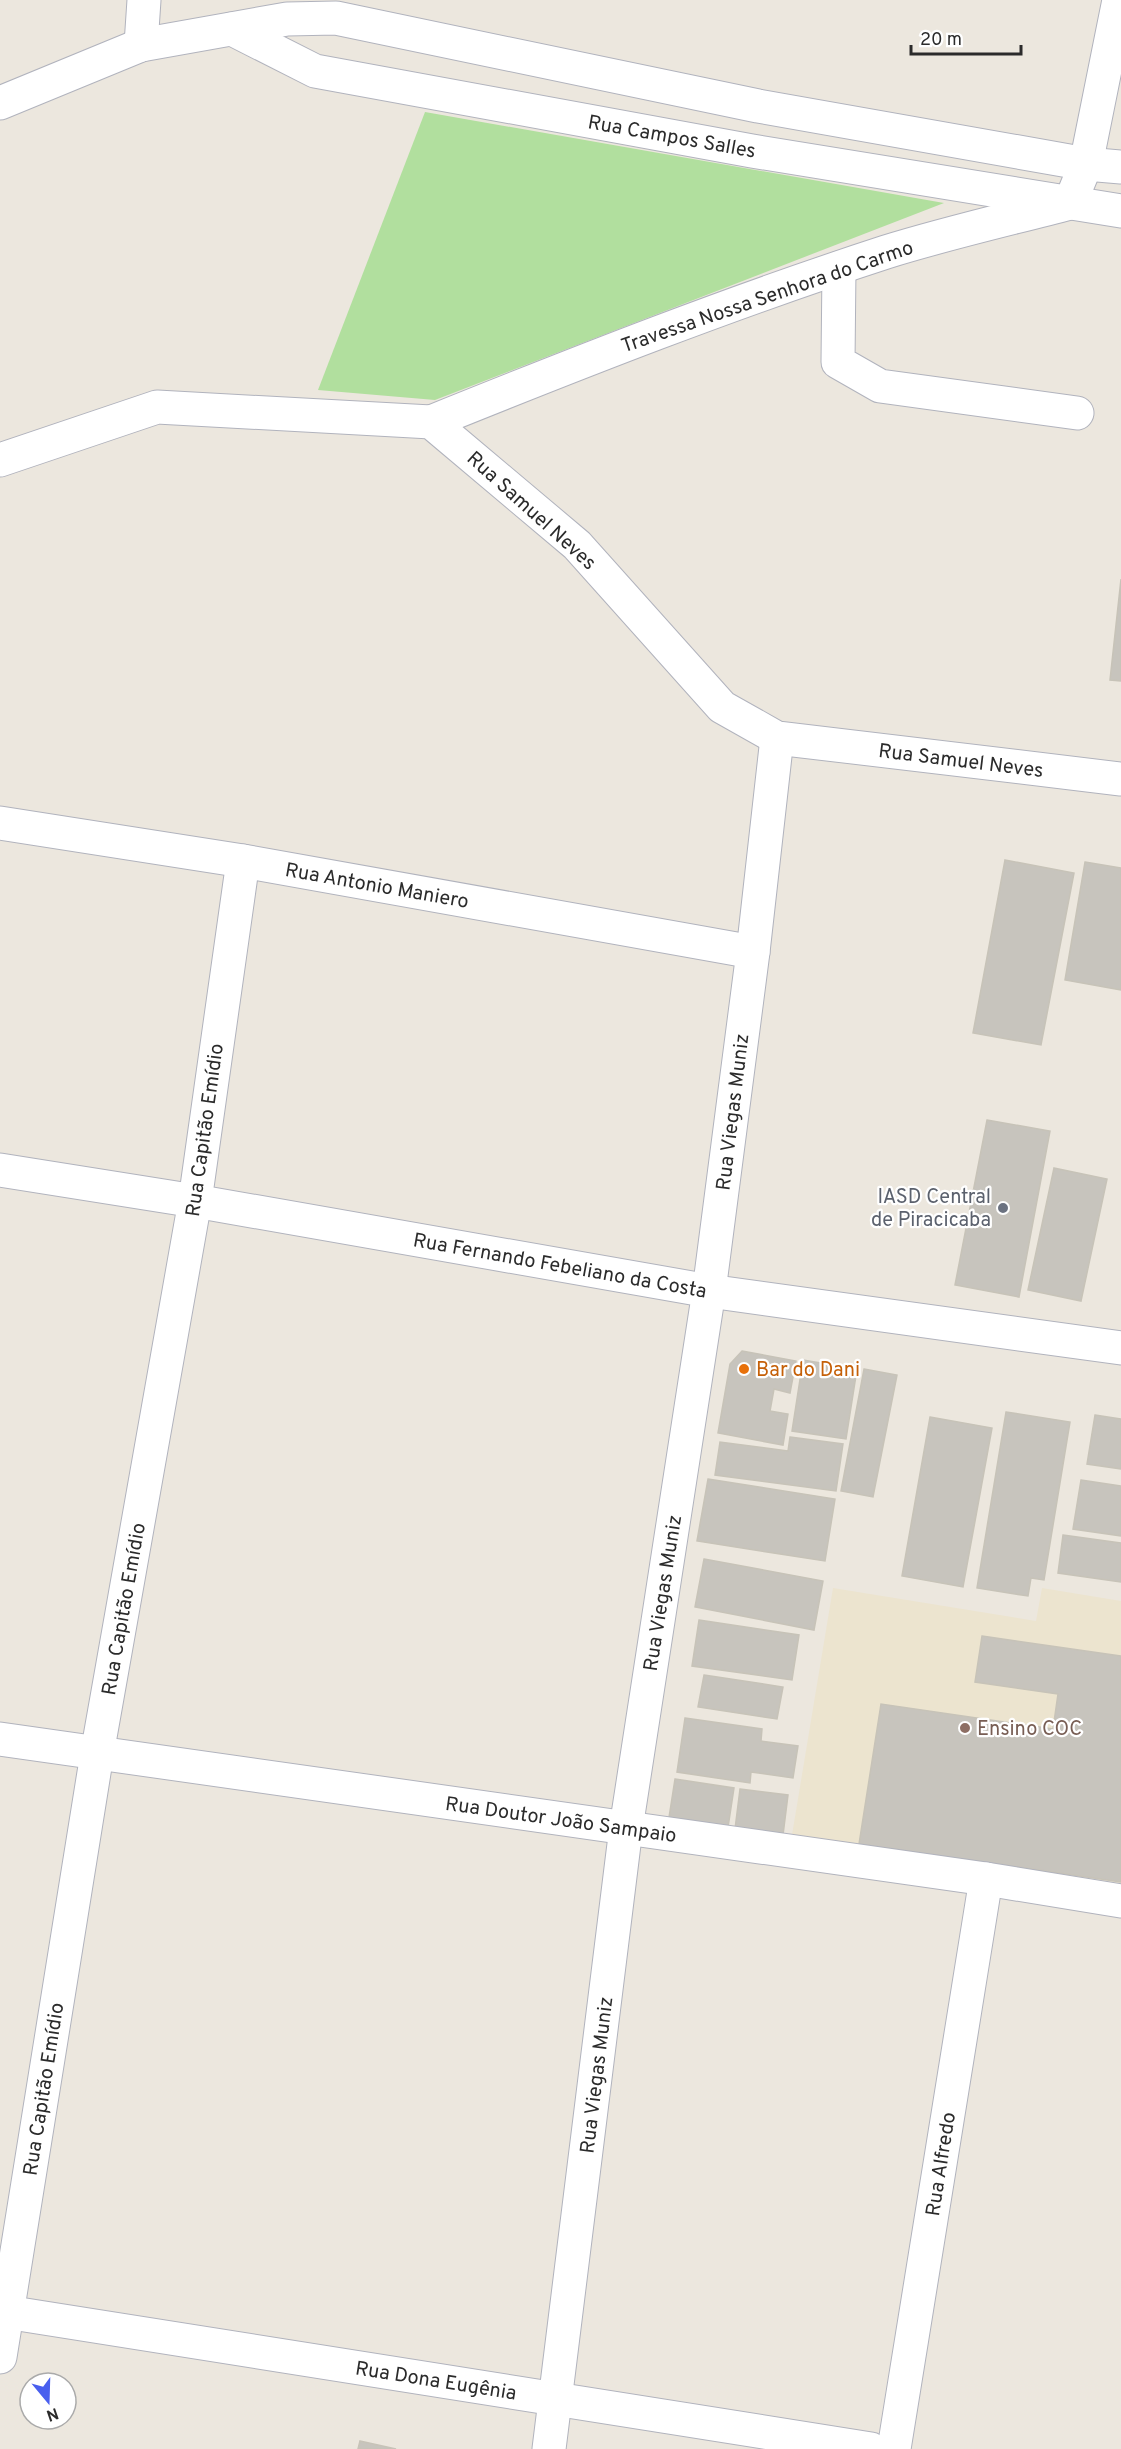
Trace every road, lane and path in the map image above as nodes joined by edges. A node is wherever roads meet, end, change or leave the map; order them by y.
1 (144, 0) edge
2 (1119, 0) edge
3 (232, 29) junction
4 (141, 45) junction
5 (0, 103) edge
6 (758, 106) junction
7 (752, 151) junction
8 (1086, 164) junction
9 (1121, 167) edge
10 (1070, 203) junction
11 (1121, 210) edge
12 (839, 268) junction
13 (1077, 413) dead end
14 (432, 422) junction
15 (0, 460) edge
16 (777, 738) junction
17 (1121, 780) edge
18 (0, 823) edge
19 (243, 861) junction
20 (753, 952) junction
21 (0, 1170) edge
22 (195, 1201) junction
23 (709, 1291) junction
24 (1121, 1348) edge
25 (0, 1739) edge
26 (97, 1754) junction
27 (626, 1828) junction
28 (986, 1879) junction
29 (1121, 1901) edge
30 (3, 2312) edge
31 (0, 2357) edge
32 (556, 2399) junction
33 (549, 2449) edge
34 (871, 2449) edge
35 (894, 2449) edge

1 - 4 street
2 - 8 street
3 - 4 street
3 - 6 street
3 - 7 street, Rua Campos Salles
4 - 5 street
6 - 7 street
6 - 8 street
7 - 10 street, Rua Campos Salles
8 - 9 street
8 - 10 street
10 - 11 street, Rua Campos Salles
10 - 12 street, Travessa Nossa Senhora do Carmo
12 - 13 street
12 - 14 street, Travessa Nossa Senhora do Carmo
14 - 15 street
14 - 16 street, Rua Samuel Neves
16 - 17 street, Rua Samuel Neves
16 - 20 street, Rua Viegas Muniz
18 - 19 street, Rua Antonio Maniero
19 - 20 street, Rua Antonio Maniero
19 - 22 street, Rua Capitão Emídio
20 - 23 street, Rua Viegas Muniz
21 - 22 street, Rua Fernando Febeliano da Costa
22 - 23 street, Rua Fernando Febeliano da Costa
22 - 26 street, Rua Capitão Emídio
23 - 24 street, Rua Fernando Febeliano da Costa
23 - 27 street, Rua Viegas Muniz
25 - 26 street, Rua Doutor João Sampaio
26 - 27 street, Rua Doutor João Sampaio
26 - 30 street, Rua Capitão Emídio
27 - 28 street, Rua Doutor João Sampaio
27 - 32 street, Rua Viegas Muniz
28 - 29 street, Rua Doutor João Sampaio
28 - 35 street, Rua Alfredo
30 - 31 street, Rua Capitão Emídio
30 - 32 street, Rua Dona Eugênia
32 - 33 street, Rua Viegas Muniz
32 - 34 street, Rua Dona Eugênia

